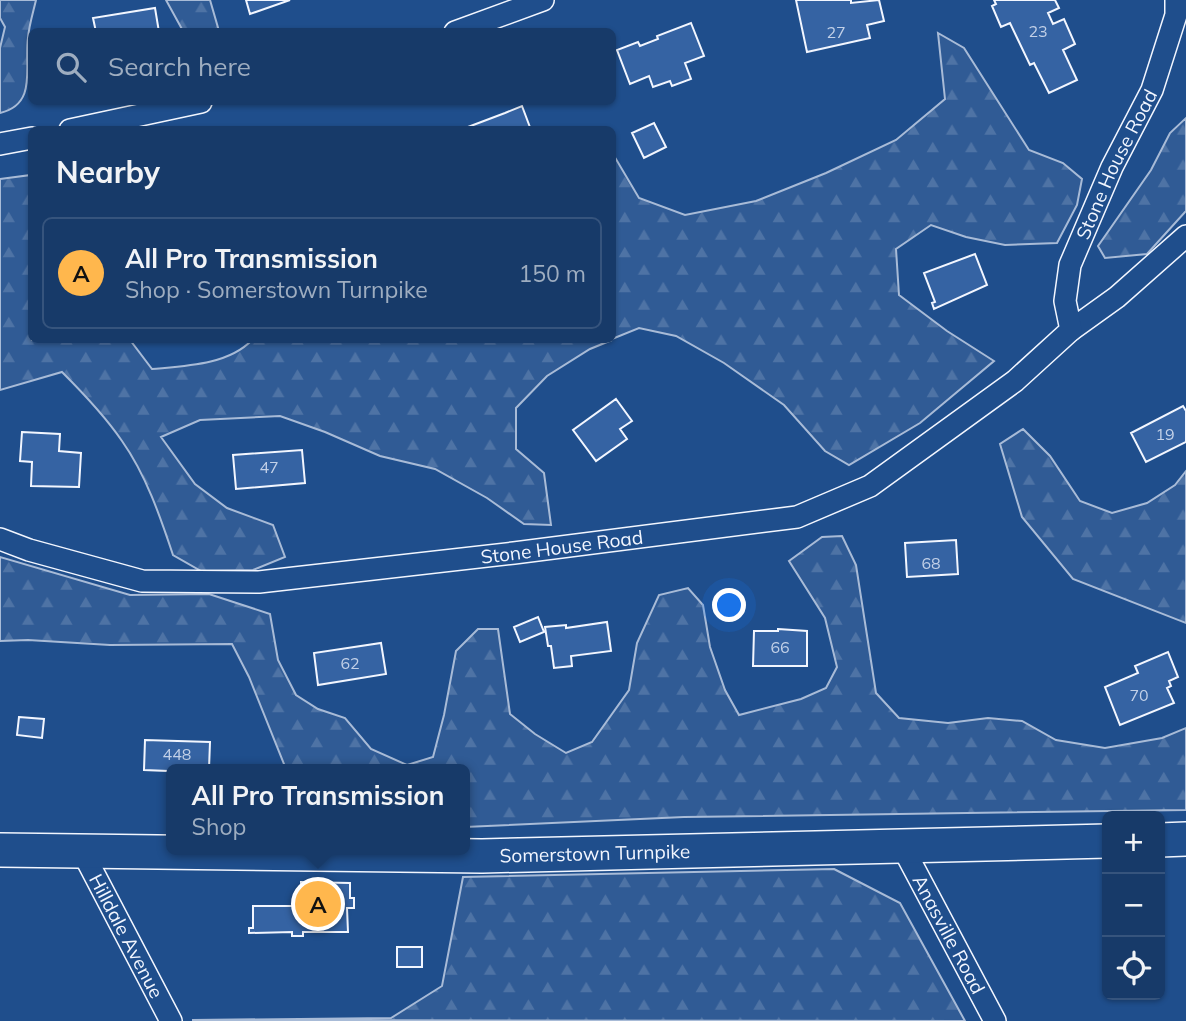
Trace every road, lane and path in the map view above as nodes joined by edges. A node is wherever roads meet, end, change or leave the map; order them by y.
1 (542, 0) edge
2 (1176, 0) edge
3 (466, 28) edge
4 (187, 105) edge
5 (89, 126) edge
6 (28, 139) edge
7 (0, 144) edge
8 (1186, 236) edge
9 (1071, 330) junction
10 (0, 539) edge
11 (1165, 839) edge
12 (1186, 839) edge
13 (1102, 841) edge
14 (902, 846) junction
15 (0, 850) edge
16 (82, 851) junction
17 (166, 852) edge
18 (402, 855) edge
19 (170, 1021) edge
20 (995, 1021) edge

1 - 3 street
2 - 9 street, Stone House Road
4 - 5 street
6 - 7 street
8 - 9 street, Stone House Road
9 - 10 street, Stone House Road
11 - 12 main road
13 - 14 main road, Somerstown Turnpike
14 - 18 main road, Somerstown Turnpike
14 - 20 street, Anasville Road
15 - 16 main road, Somerstown Turnpike
16 - 17 main road, Somerstown Turnpike
16 - 19 street, Hilldale Avenue

